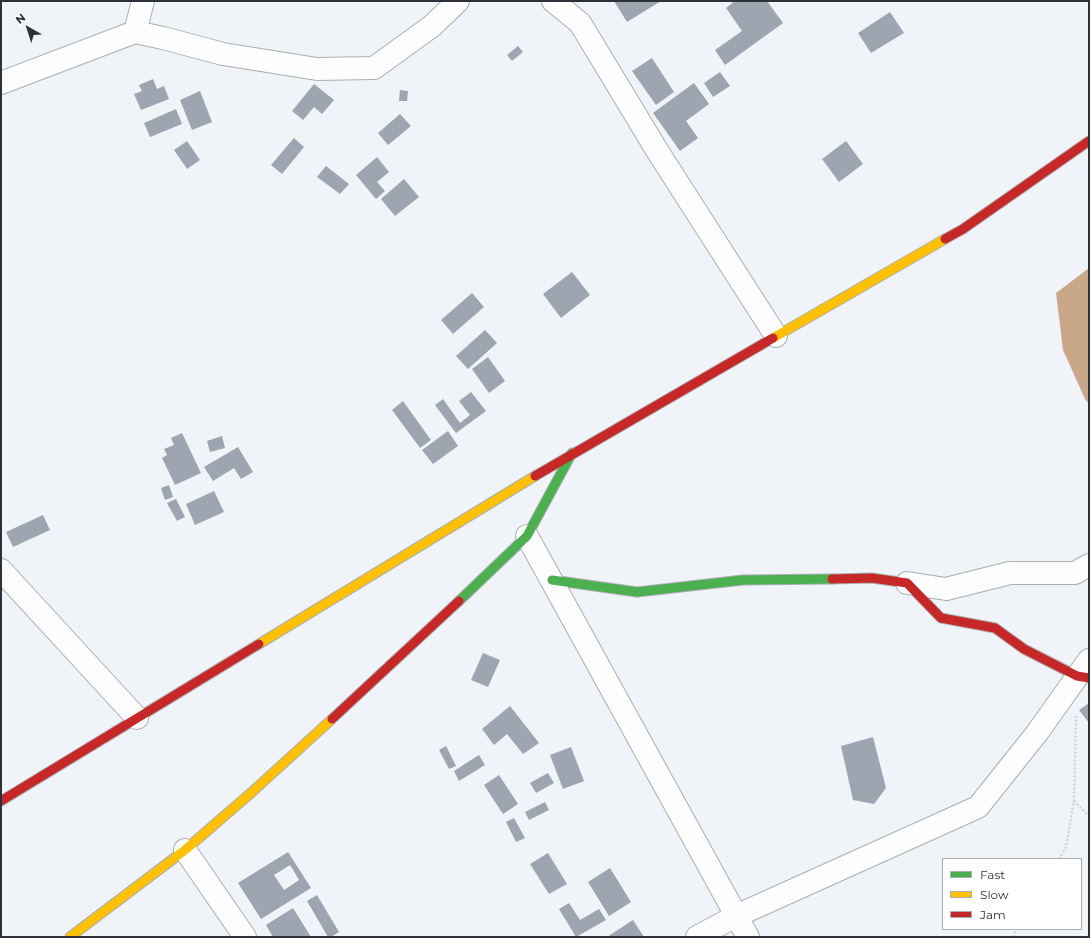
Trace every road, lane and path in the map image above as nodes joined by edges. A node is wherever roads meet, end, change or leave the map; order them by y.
1 (143, 1) edge
2 (458, 1) edge
3 (554, 1) edge
4 (135, 32) junction
5 (1, 84) edge
6 (1089, 141) edge
7 (776, 336) junction
8 (572, 453) junction
9 (527, 536) junction
10 (1089, 565) edge
11 (1, 570) edge
12 (552, 580) junction
13 (907, 583) junction
14 (1085, 671) edge
15 (1076, 715) dead end
16 (137, 718) junction
17 (1, 801) edge
18 (1074, 801) junction
19 (1089, 816) edge
20 (185, 850) junction
21 (1060, 858) edge
22 (736, 916) junction
23 (70, 937) edge
24 (245, 937) edge
25 (697, 937) edge
26 (748, 937) edge

1 - 4 street
2 - 4 street
3 - 7 street
4 - 5 street
6 - 7 main road
7 - 8 main road
8 - 9 main road
8 - 16 main road
9 - 12 street
9 - 20 main road
10 - 13 street
11 - 16 street
12 - 13 main road
12 - 22 street
13 - 14 main road
14 - 22 street
15 - 18 path
16 - 17 main road
18 - 19 path
18 - 21 path
20 - 23 main road
20 - 24 street
22 - 25 street
22 - 26 street

